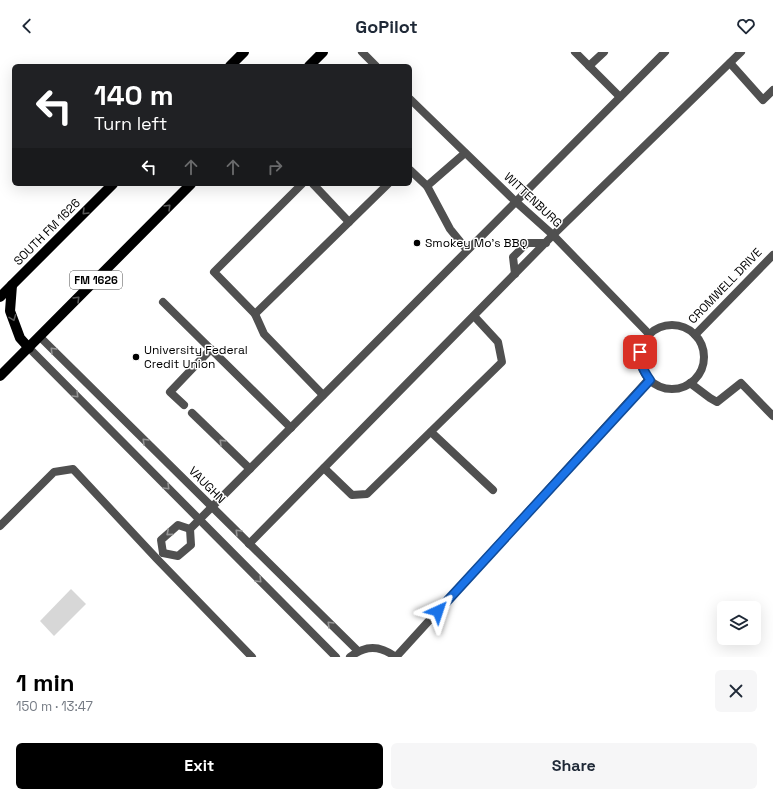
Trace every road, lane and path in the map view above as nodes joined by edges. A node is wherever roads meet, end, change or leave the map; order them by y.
1 (244, 52) edge
2 (323, 52) edge
3 (362, 52) edge
4 (575, 52) edge
5 (604, 52) edge
6 (665, 52) edge
7 (741, 52) edge
8 (730, 63) junction
9 (232, 64) edge
10 (311, 64) edge
11 (374, 64) edge
12 (589, 66) junction
13 (773, 90) edge
14 (620, 97) junction
15 (412, 101) edge
16 (465, 153) junction
17 (412, 172) edge
18 (111, 186) edge
19 (189, 186) edge
20 (300, 186) edge
21 (315, 186) edge
22 (386, 186) edge
23 (427, 186) junction
24 (515, 201) junction
25 (349, 222) junction
26 (553, 235) junction
27 (546, 243) junction
28 (467, 250) junction
29 (773, 254) edge
30 (515, 274) junction
31 (12, 285) junction
32 (0, 297) edge
33 (163, 302) dead end
34 (255, 314) junction
35 (474, 316) junction
36 (649, 334) junction
37 (695, 335) junction
38 (40, 337) junction
39 (29, 348) junction
40 (211, 349) junction
41 (0, 376) edge
42 (650, 380) junction
43 (690, 383) junction
44 (323, 395) junction
45 (184, 405) dead end
46 (192, 413) dead end
47 (773, 416) edge
48 (291, 428) junction
49 (431, 432) junction
50 (324, 468) junction
51 (250, 469) junction
52 (493, 490) dead end
53 (212, 507) junction
54 (199, 520) junction
55 (0, 526) edge
56 (190, 529) junction
57 (249, 544) junction
58 (160, 556) junction
59 (358, 651) junction
60 (252, 657) edge
61 (336, 657) edge
62 (350, 657) edge
63 (396, 657) edge

1 - 9 main road
2 - 10 main road
3 - 11 street
4 - 12 street
5 - 12 street
6 - 14 street
7 - 8 street
8 - 13 street
8 - 26 street
12 - 14 street
14 - 24 street
15 - 16 street, WITTENBURG
16 - 23 street
16 - 24 street, WITTENBURG
17 - 23 street
18 -> 31 main road, SOUTH FM 1626
38 -> 19 main road, FM 1626
20 - 34 street
21 - 25 street
22 - 25 street
23 - 28 street
24 - 26 street, WITTENBURG
24 - 28 street
25 - 34 street
26 - 27 street
26 - 36 street, WITTENBURG
27 - 30 street
27 - 30 street
28 - 44 street
29 - 37 street, CROMWELL DRIVE
30 - 35 street
31 - 32 main road, SOUTH FM 1626
31 -> 39 main road
33 - 40 street
34 - 44 street
35 - 49 street
35 - 50 street
36 - 37 street
36 - 42 street
37 - 43 street
38 - 39 main road, FM 1626
53 -> 38 street, VAUGHN
39 - 41 main road, FM 1626
39 -> 54 street
40 - 45 street
40 - 48 street
42 - 43 street
42 - 63 street
43 - 47 street
44 - 48 street
51 -> 46 street
48 - 51 street
49 - 50 street
49 - 52 street
50 - 57 street
51 - 53 street
53 - 54 street
57 -> 53 street, VAUGHN
54 - 56 street
54 -> 61 street
55 - 58 street
56 -> 58 street
56 - 58 street
59 -> 57 street, VAUGHN
58 - 60 street
59 - 62 street
59 - 63 street

